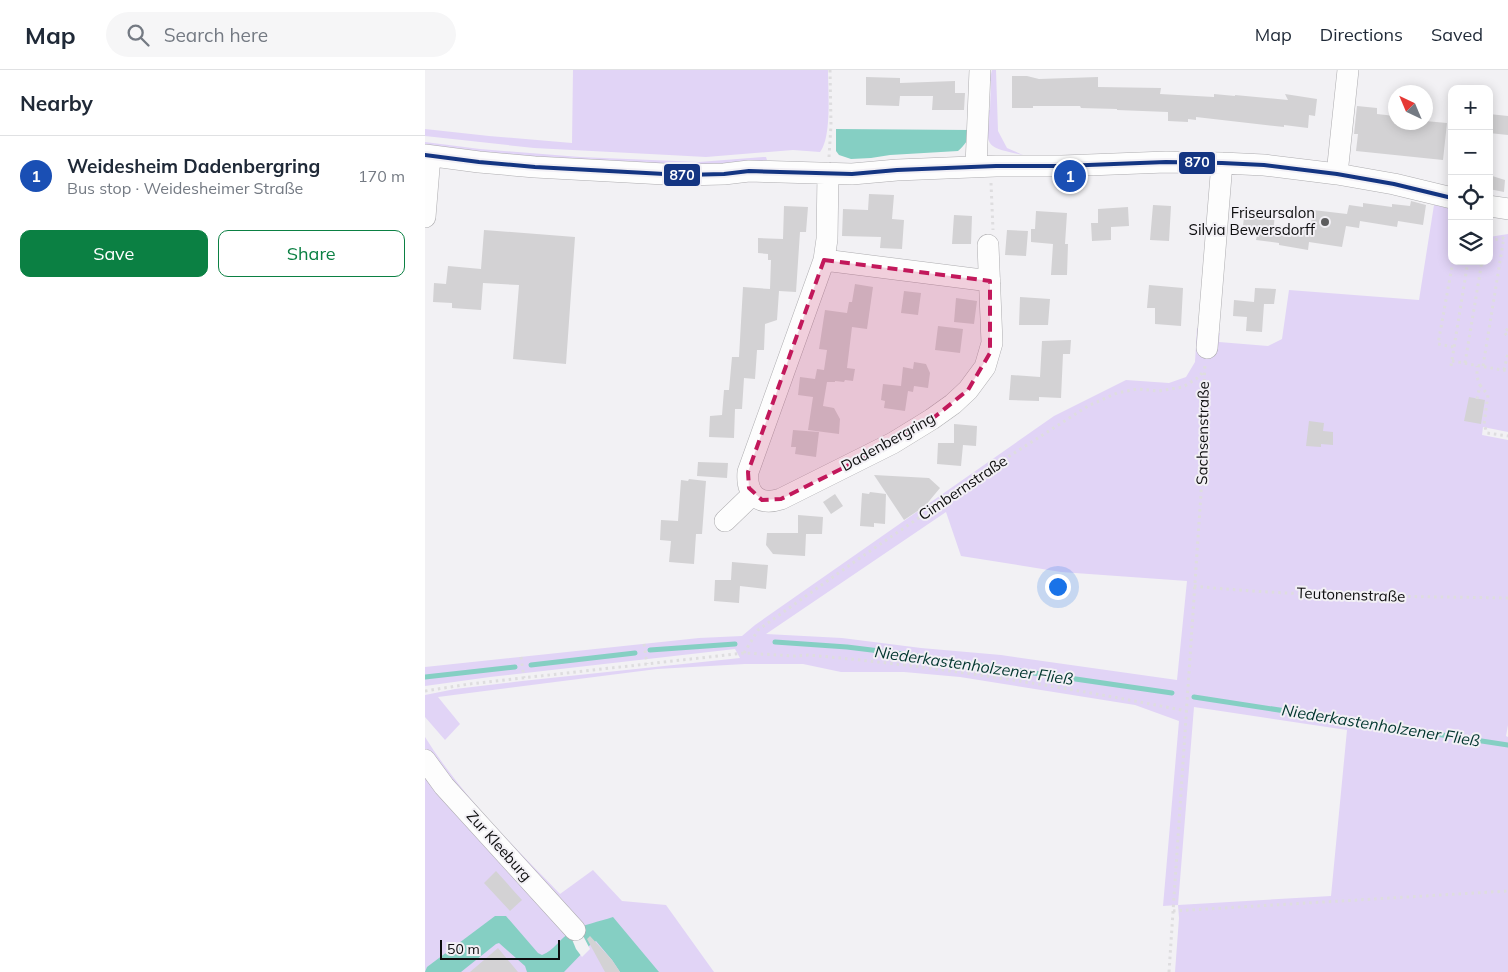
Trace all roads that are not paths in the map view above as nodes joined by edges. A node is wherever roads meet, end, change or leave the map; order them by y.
1 (969, 70) edge
2 (980, 70) edge
3 (1348, 70) edge
4 (427, 156) edge
5 (1223, 163) junction
6 (986, 166) junction
7 (828, 173) junction
8 (1337, 174) junction
9 (1448, 197) edge
10 (1493, 207) edge
11 (1508, 209) edge
12 (425, 217) edge
13 (988, 245) road end
14 (824, 260) junction
15 (990, 281) junction
16 (1207, 348) road end
17 (753, 494) junction
18 (725, 520) dead end
19 (425, 760) edge
20 (575, 930) dead end

1 - 2 street
2 - 6 street
3 - 8 street
4 - 7 street
4 - 12 street
5 - 6 street
5 - 8 street
5 - 16 street
6 - 7 street
7 - 14 street
8 - 9 street
10 - 11 street
13 - 15 street, Dadenbergring
14 - 15 street
14 - 17 street
15 - 17 street, Dadenbergring
17 - 18 street
19 - 20 street, Zur Kleeburg

